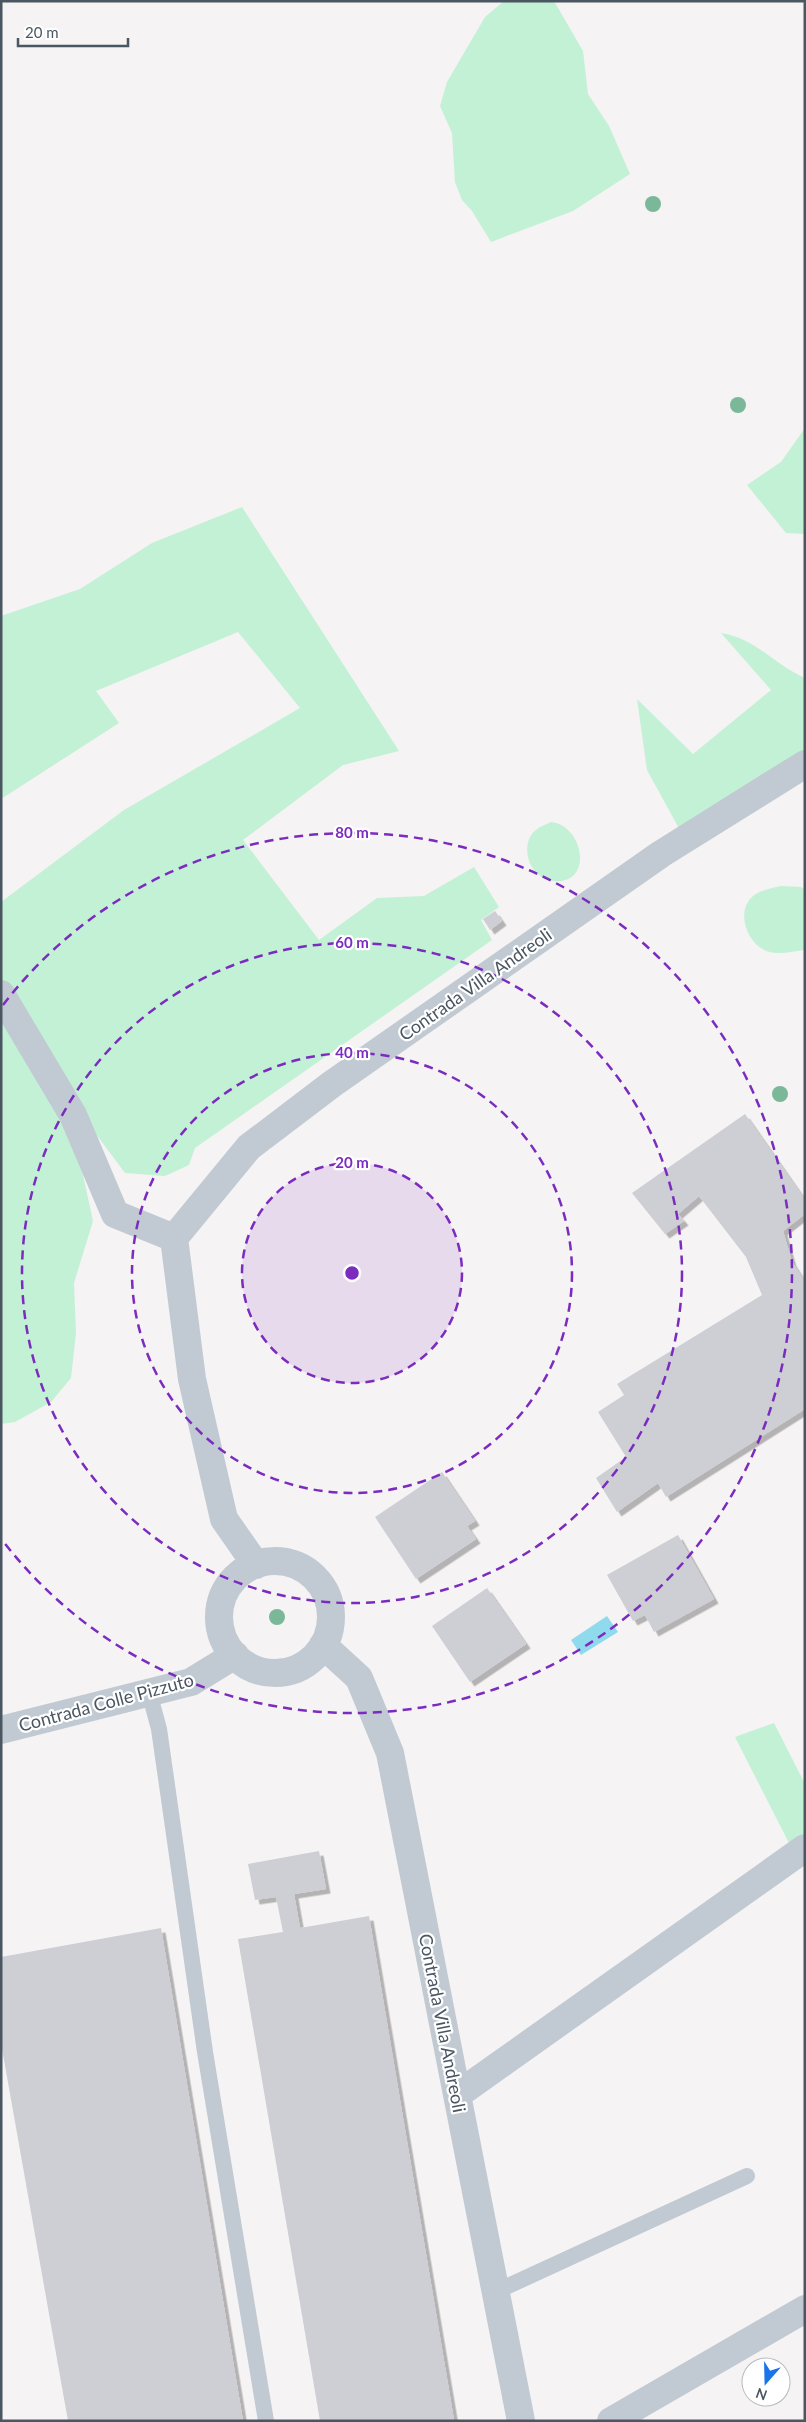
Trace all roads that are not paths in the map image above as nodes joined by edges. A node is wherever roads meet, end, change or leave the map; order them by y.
1 (805, 764) edge
2 (1, 994) edge
3 (174, 1238) junction
4 (256, 1565) junction
5 (324, 1645) junction
6 (235, 1655) junction
7 (149, 1692) junction
8 (1, 1730) edge
9 (805, 1848) edge
10 (457, 2095) junction
11 (747, 2176) dead end
12 (495, 2292) junction
13 (805, 2309) edge
14 (266, 2421) edge
15 (521, 2421) edge
16 (611, 2421) edge

1 - 3 street, Contrada Villa Andreoli
2 - 3 street
3 - 4 street
4 - 5 street
4 - 6 street
5 - 6 street
5 - 10 street, Contrada Villa Andreoli
6 - 7 street, Contrada Colle Pizzuto
7 - 8 street, Contrada Colle Pizzuto
7 - 14 lane
9 - 10 street
10 - 12 street, Contrada Villa Andreoli
11 - 12 lane
12 - 15 street, Contrada Villa Andreoli
13 - 16 street

